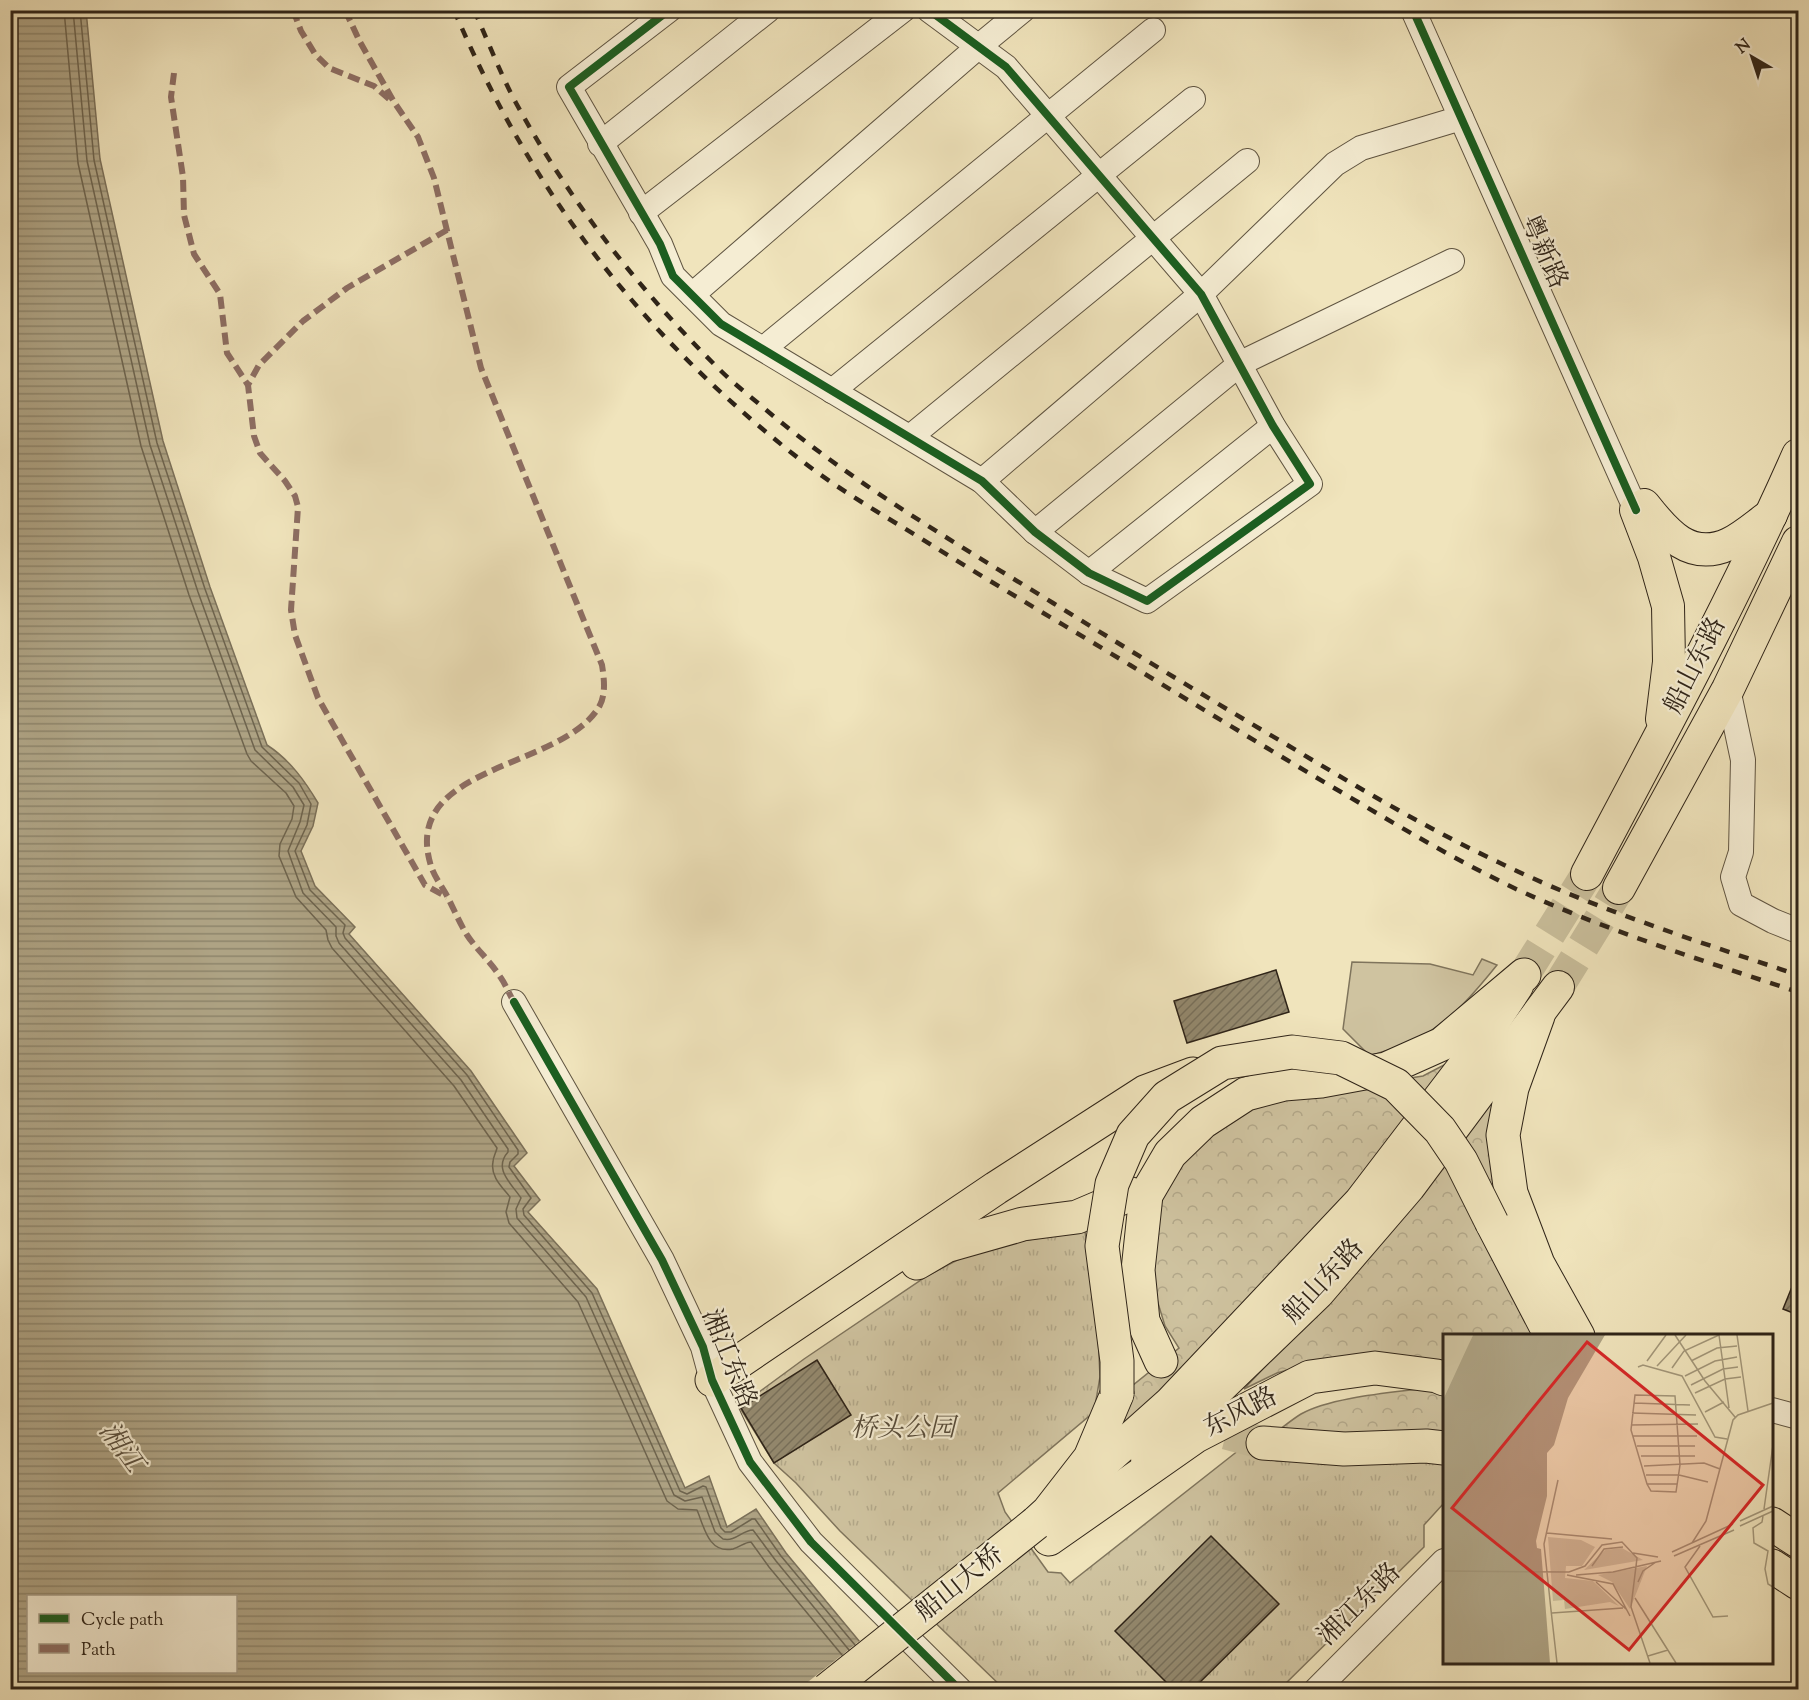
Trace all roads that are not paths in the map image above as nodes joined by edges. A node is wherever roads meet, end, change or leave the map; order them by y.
1 (669, 10) edge
2 (768, 10) edge
3 (903, 10) edge
4 (929, 10) edge
5 (1023, 10) edge
6 (1413, 10) edge
7 (1425, 10) edge
8 (1153, 30) dead end
9 (978, 47) junction
10 (1193, 99) dead end
11 (1047, 115) junction
12 (1461, 118) junction
13 (600, 144) junction
14 (1247, 161) dead end
15 (1099, 176) junction
16 (641, 213) junction
17 (1153, 239) junction
18 (1452, 261) dead end
19 (1201, 294) junction
20 (692, 295) junction
21 (763, 349) junction
22 (1240, 364) junction
23 (832, 391) junction
24 (1273, 426) junction
25 (910, 437) junction
26 (1798, 455) edge
27 (982, 481) junction
28 (1640, 508) junction
29 (1772, 514) junction
30 (1035, 532) junction
31 (1798, 542) edge
32 (1089, 573) junction
33 (1728, 689) junction
34 (1659, 738) junction
35 (1587, 874) tunnel mouth
36 (1619, 888) tunnel mouth
37 (1798, 931) edge
38 (1524, 975) joint
39 (1558, 987) tunnel mouth
40 (514, 1002) dead end
41 (1538, 1016) junction
42 (1222, 1063) junction
43 (1170, 1154) junction
44 (1550, 1334) edge
45 (1577, 1334) edge
46 (756, 1351) junction
47 (1161, 1361) tunnel mouth
48 (1443, 1379) edge
49 (712, 1380) junction
50 (1773, 1410) edge
51 (1798, 1417) edge
52 (1263, 1443) tunnel mouth
53 (1443, 1448) edge
54 (1773, 1525) edge
55 (1049, 1526) junction
56 (1798, 1541) edge
57 (1443, 1562) edge
58 (1773, 1567) edge
59 (1798, 1583) edge
60 (827, 1689) edge
61 (861, 1689) edge
62 (960, 1689) edge
63 (1316, 1689) edge

1 - 13 street
2 - 13 street
3 - 16 street
4 - 9 street
5 - 9 street
6 - 12 street, 粤新路
7 - 28 street, 粤新路
8 - 11 street
9 - 11 street
9 - 20 street
10 - 15 street
11 - 15 street
11 - 21 street
12 - 19 street
12 - 28 street, 粤新路
13 - 16 street
14 - 17 street
15 - 17 street
15 - 23 street
16 - 20 street
17 - 19 street
17 - 25 street
18 - 22 street
19 - 22 street
19 - 27 street
20 - 21 street
21 - 23 street
22 - 24 street
22 - 30 street
23 - 25 street
24 - 32 street
24 - 32 street
25 - 27 street
26 - 29 main road, 船山东路
27 - 30 street
28 - 29 main road
28 - 34 main road
29 - 34 main road, 船山东路
30 - 32 street
31 - 33 main road, 船山东路
33 - 36 main road, 船山东路
33 - 37 street
34 - 35 main road, 船山东路
38 - 43 highway
38 - 55 main road, 船山东路
39 - 41 main road, 船山东路
40 - 49 street, 湘江东路
41 - 45 highway
41 - 55 main road, 船山东路
42 - 44 highway, bridge
42 - 46 highway, bridge
42 - 55 highway, bridge
43 - 46 highway
43 - 47 highway
46 - 49 highway
48 - 55 highway, 东风路
49 - 62 street, 湘江东路
50 - 51 street
52 - 53 highway
54 - 56 highway
55 - 60 highway, 船山大桥, bridge
55 - 61 highway, 船山大桥
57 - 63 street, 湘江东路
58 - 59 highway

